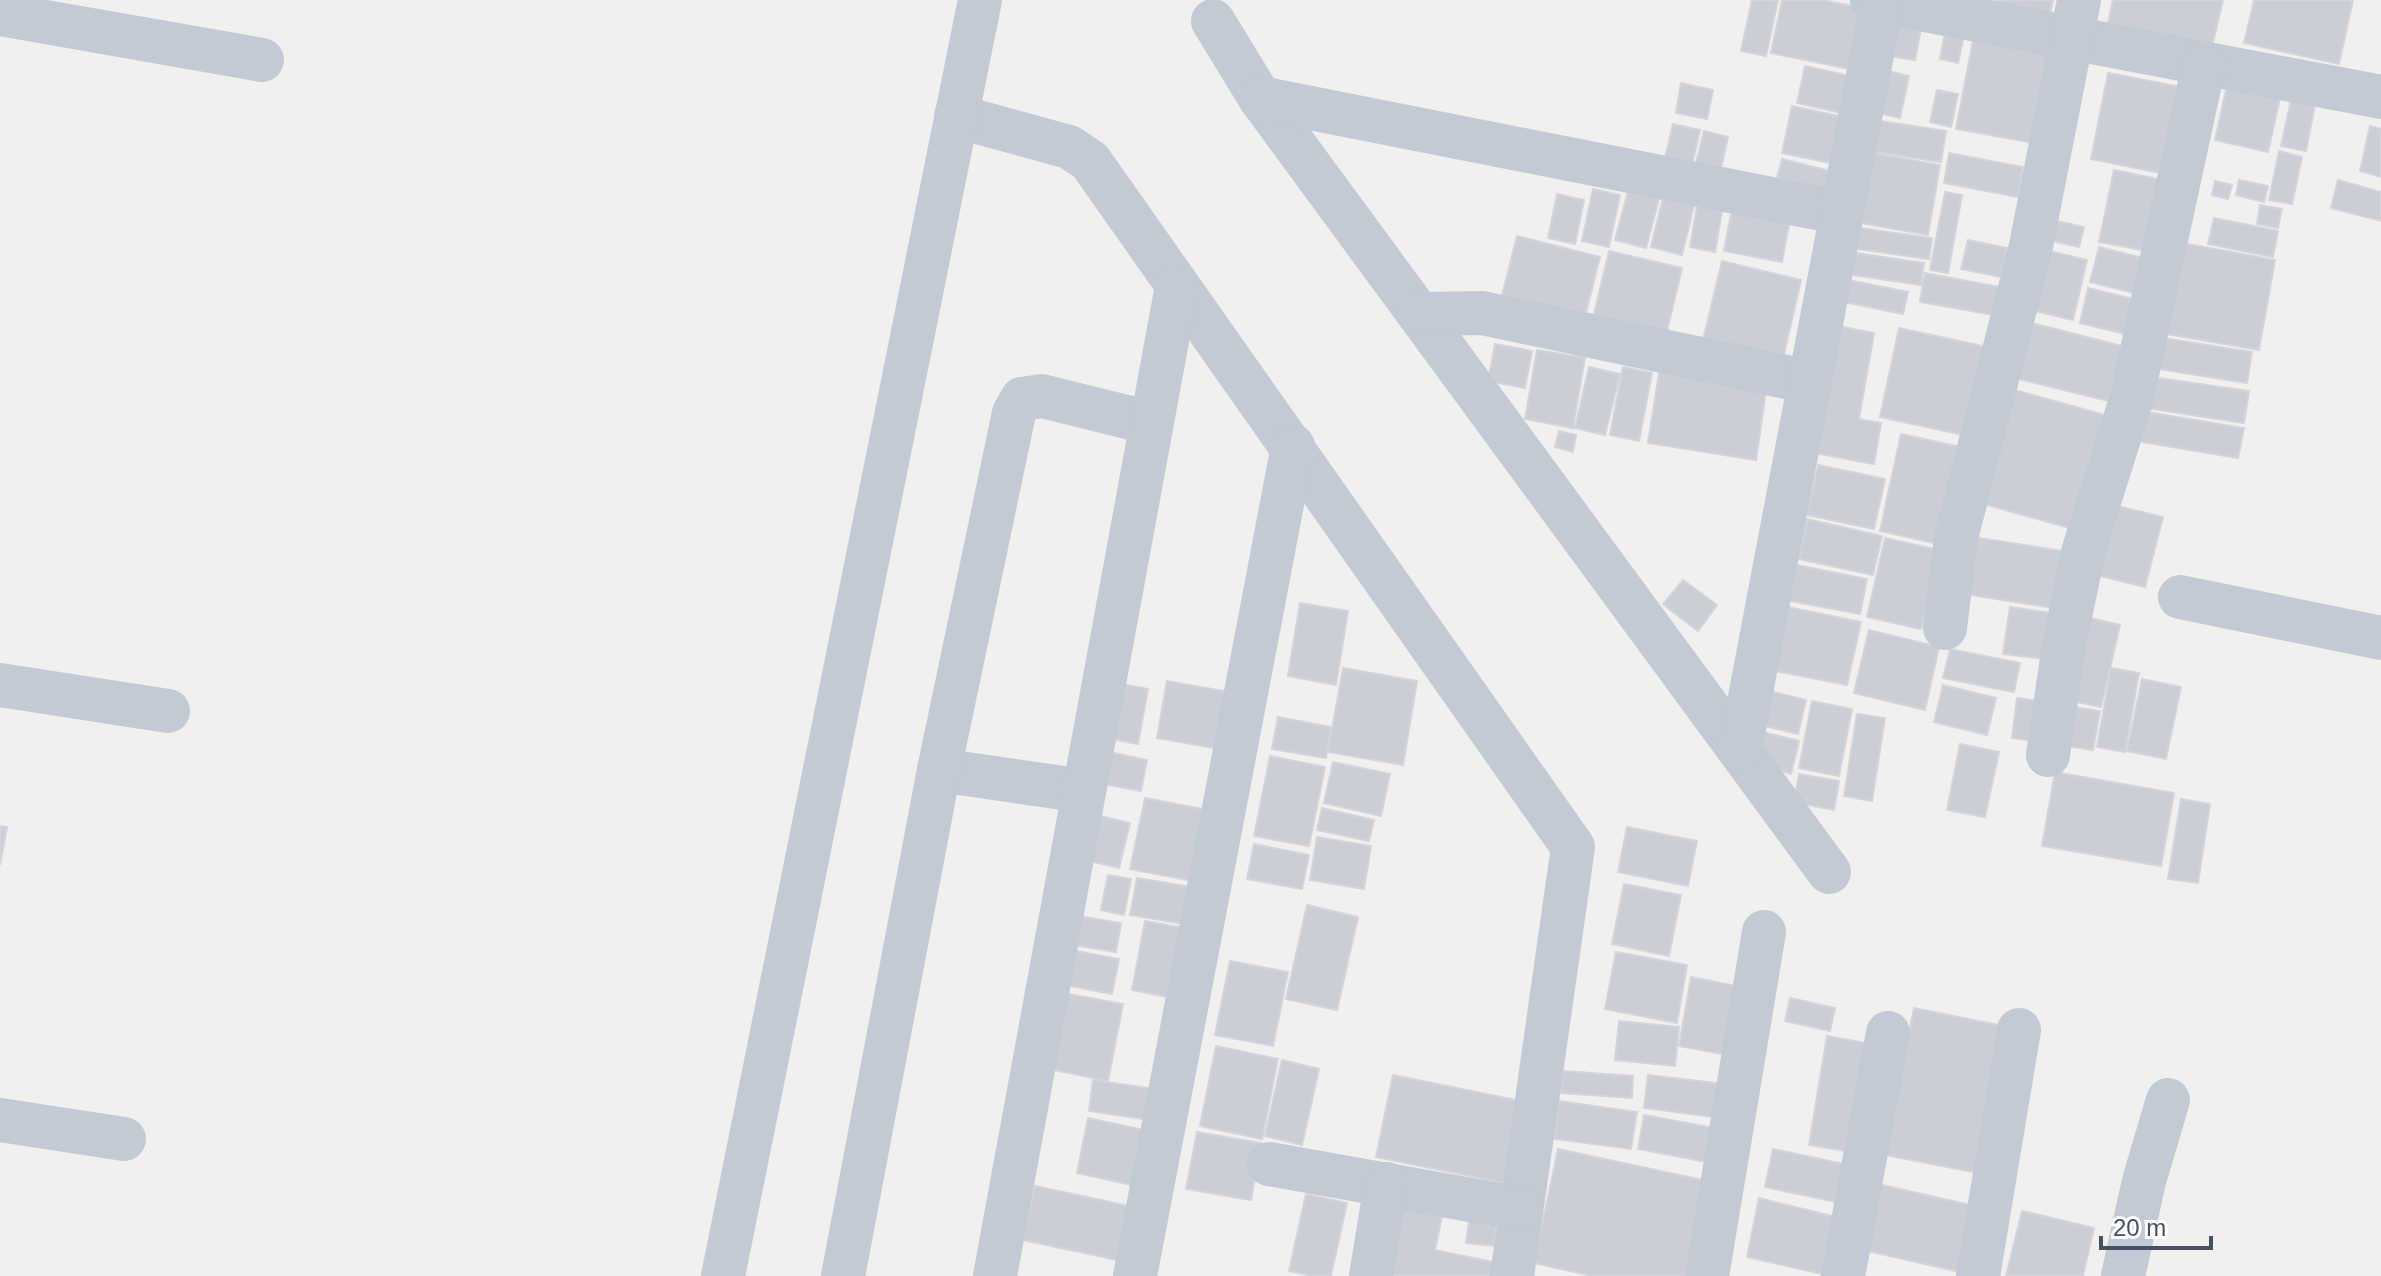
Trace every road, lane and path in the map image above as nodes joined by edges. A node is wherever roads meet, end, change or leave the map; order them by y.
1 (980, 0) edge
2 (1877, 1) edge
3 (0, 14) edge
4 (2076, 19) edge
5 (1213, 21) dead end
6 (262, 60) dead end
7 (2204, 64) junction
8 (2381, 97) edge
9 (1260, 98) junction
10 (956, 116) junction
11 (1842, 213) junction
12 (1177, 286) junction
13 (1419, 314) junction
14 (1810, 382) junction
15 (1151, 423) junction
16 (1293, 446) junction
17 (2180, 597) dead end
18 (1945, 628) dead end
19 (2381, 638) edge
20 (0, 685) edge
21 (168, 711) dead end
22 (1740, 750) junction
23 (2048, 755) dead end
24 (939, 770) junction
25 (1084, 791) junction
26 (1829, 872) dead end
27 (1764, 932) dead end
28 (2019, 1030) dead end
29 (1888, 1033) dead end
30 (2168, 1100) dead end
31 (0, 1120) edge
32 (124, 1139) dead end
33 (1269, 1164) dead end
34 (1386, 1184) junction
35 (1521, 1209) junction
36 (1514, 1275) edge
37 (723, 1276) edge
38 (843, 1276) edge
39 (995, 1276) edge
40 (1135, 1276) edge
41 (1371, 1276) edge
42 (1707, 1276) edge
43 (1843, 1276) edge
44 (1978, 1276) edge
45 (2123, 1276) edge

1 - 10 street
2 - 4 street
2 - 11 street
3 - 6 street
4 - 7 street
4 - 18 street
5 - 9 street
7 - 8 street
7 - 23 street
9 - 11 street
9 - 13 street
10 - 12 street
10 - 37 street
11 - 14 street
12 - 15 street
12 - 16 street
13 - 14 street
13 - 22 street
14 - 22 street
15 - 24 street
15 - 25 street
16 - 35 street
16 - 40 street
17 - 19 street
20 - 21 street
22 - 26 street
24 - 25 street
24 - 38 street
25 - 39 street
27 - 42 street
28 - 44 street
29 - 43 street
30 - 45 street
31 - 32 street
33 - 34 street
34 - 35 street
34 - 41 street
35 - 36 street

